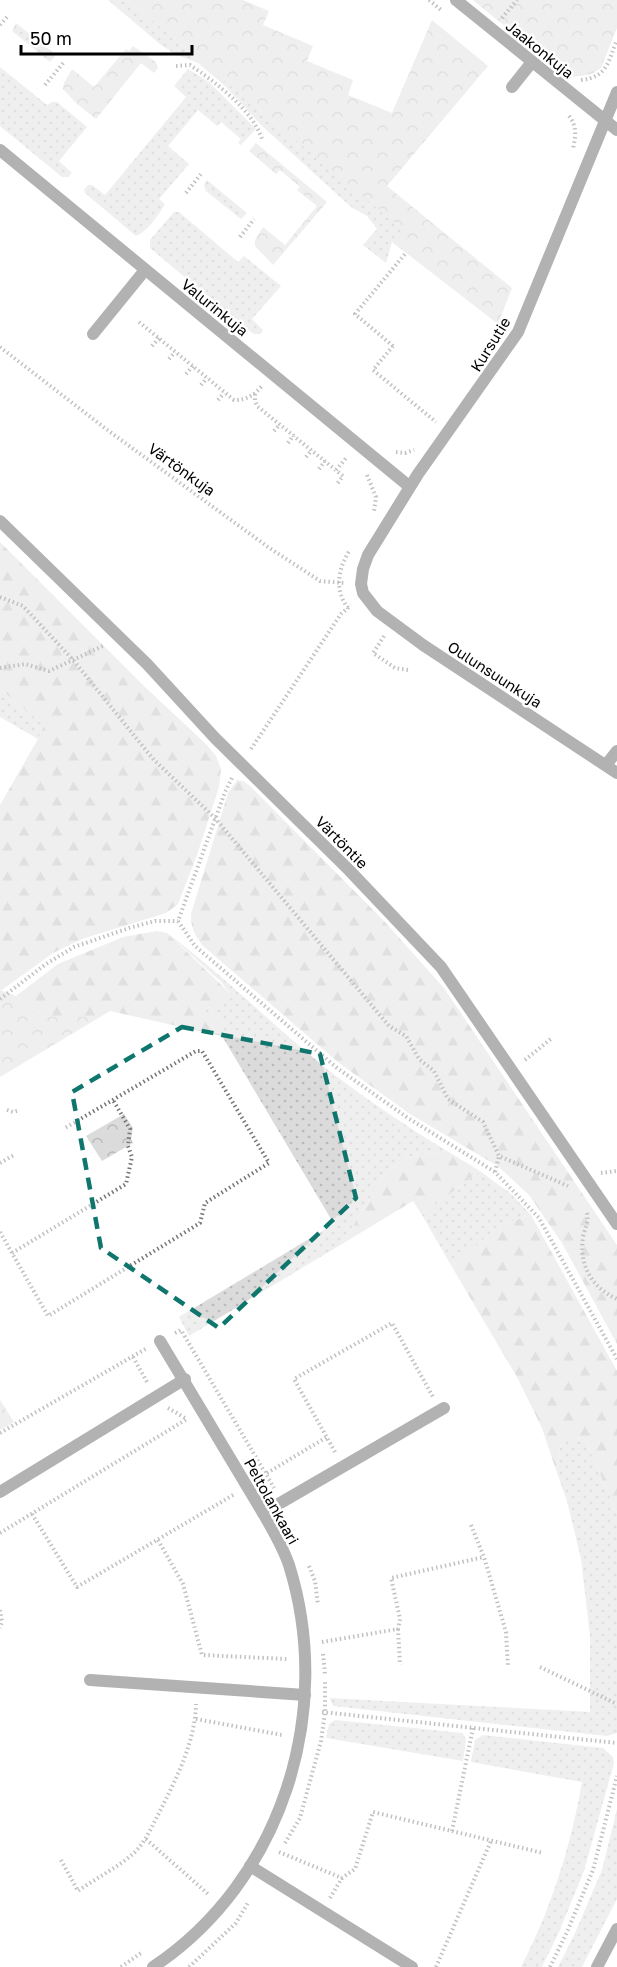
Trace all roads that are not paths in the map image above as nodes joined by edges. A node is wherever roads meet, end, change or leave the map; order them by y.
1 (456, 0) edge
2 (532, 62) junction
3 (512, 87) dead end
4 (617, 92) edge
5 (605, 122) junction
6 (617, 130) edge
7 (0, 150) edge
8 (146, 270) junction
9 (93, 334) dead end
10 (410, 487) junction
11 (0, 520) edge
12 (362, 589) joint
13 (617, 751) edge
14 (606, 765) junction
15 (617, 773) edge
16 (617, 1224) edge
17 (160, 1341) road end
18 (184, 1379) junction
19 (442, 1409) road end
20 (0, 1492) edge
21 (263, 1512) junction
22 (90, 1680) dead end
23 (305, 1695) junction
24 (250, 1866) junction
25 (617, 1929) edge
26 (153, 1967) edge
27 (412, 1967) edge
28 (597, 1967) edge

1 - 2 street, Jaakonkuja
2 - 3 street
2 - 5 street, Jaakonkuja
4 - 5 street, Kursutie
5 - 6 street, Jaakonkuja
5 - 10 street, Kursutie
7 - 8 street, Valurinkuja
8 - 9 street
8 - 10 street, Valurinkuja
10 - 12 street, Kursutie
11 - 16 street, Värtöntie
12 - 14 street, Oulunsuunkuja
13 - 14 street
14 - 15 street, Oulunsuunkuja
17 - 18 street, Peltolankaari
18 - 20 street
18 - 21 street, Peltolankaari
19 - 21 street
21 - 23 street, Peltolankaari
22 - 23 street
23 - 24 street, Peltolankaari
24 - 26 street, Peltolankaari
24 - 27 street
25 - 28 street

